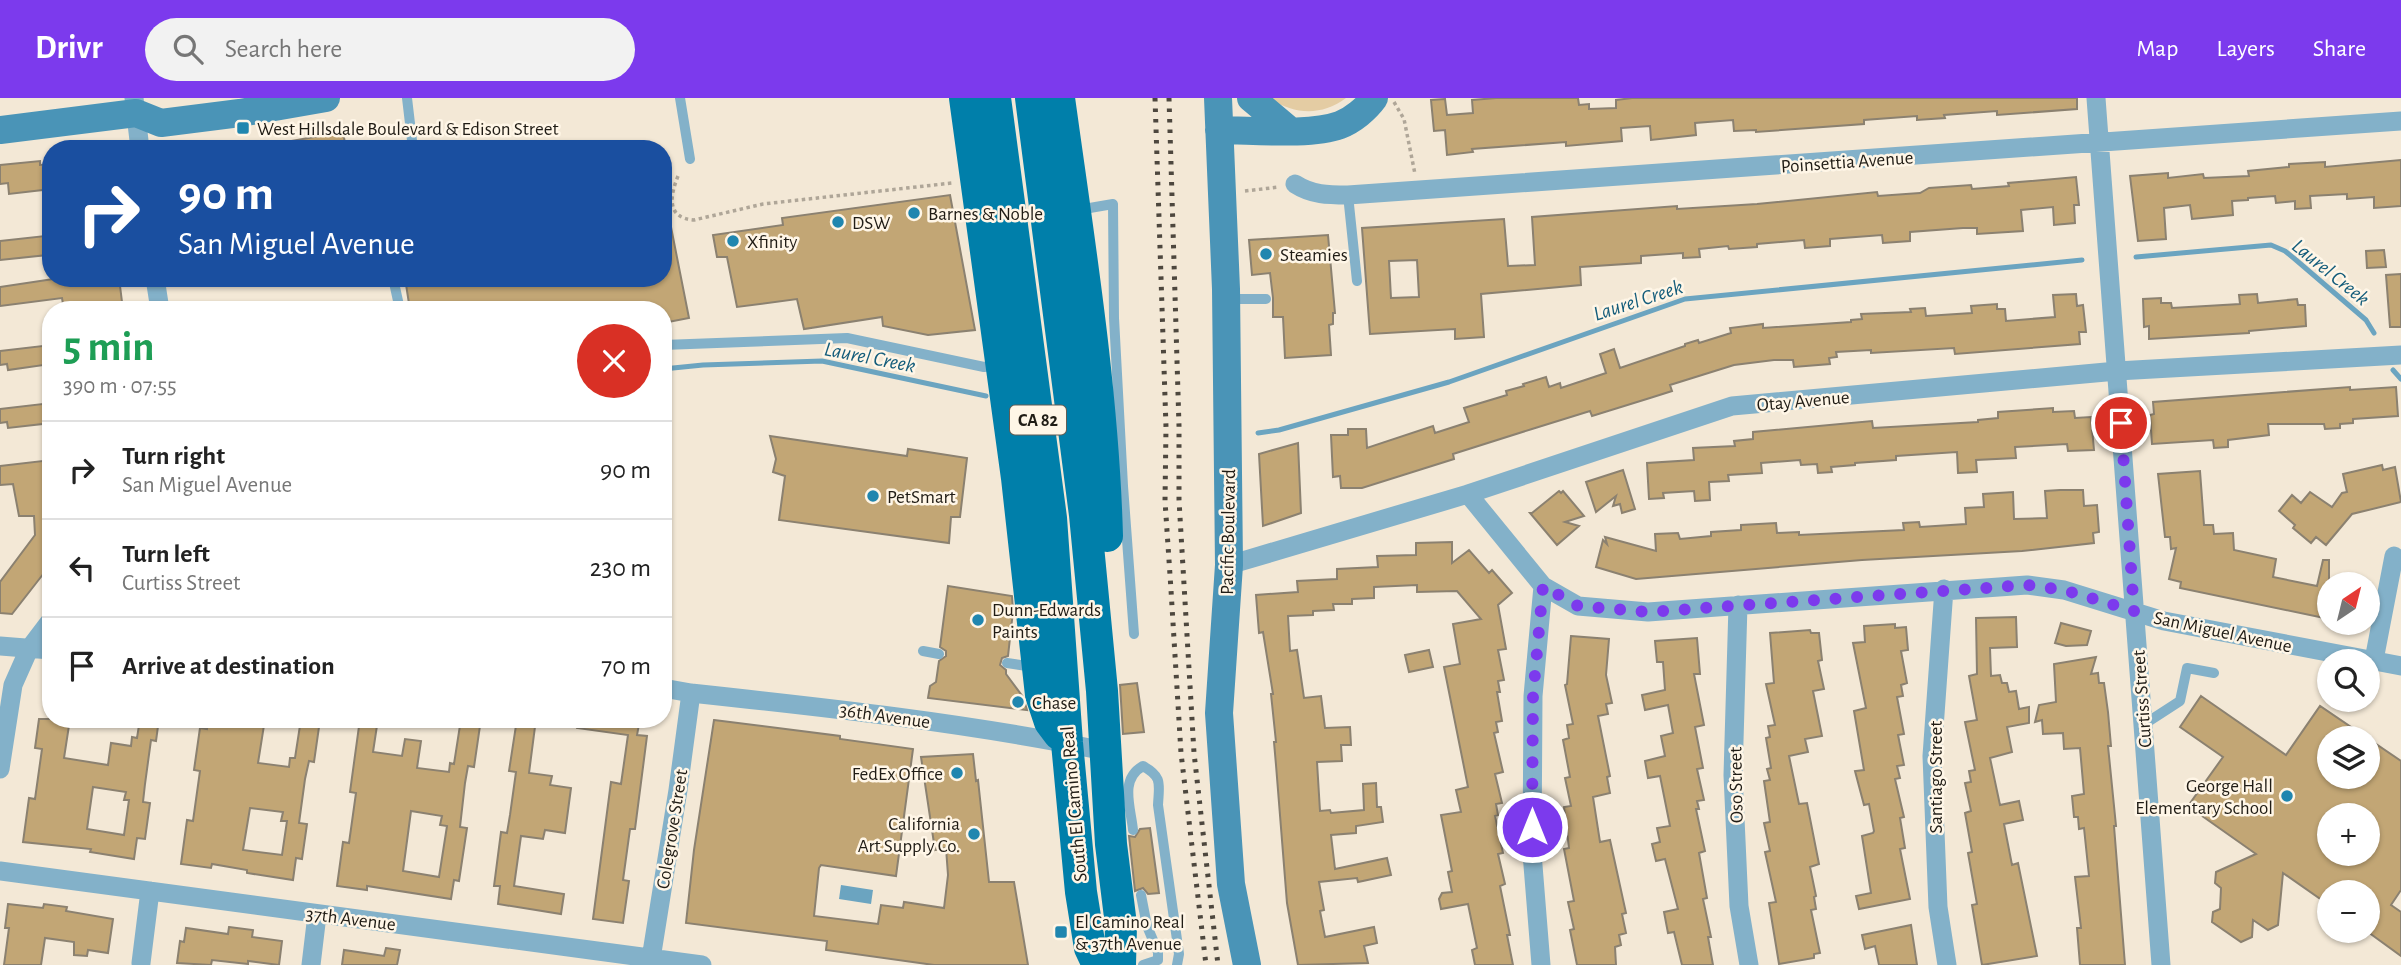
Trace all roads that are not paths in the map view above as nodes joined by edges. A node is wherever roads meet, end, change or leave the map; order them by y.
1 (326, 98) edge
2 (407, 98) edge
3 (680, 98) edge
4 (965, 98) edge
5 (995, 98) edge
6 (1218, 98) edge
7 (1251, 98) edge
8 (1374, 98) edge
9 (2096, 98) edge
10 (1053, 99) edge
11 (140, 103) edge
12 (2401, 121) edge
13 (0, 130) edge
14 (1219, 130) junction
15 (1289, 130) junction
16 (140, 140) edge
17 (412, 140) edge
18 (2099, 144) junction
19 (690, 159) dead end
20 (1295, 184) road end
21 (1348, 195) junction
22 (1074, 211) junction
23 (1357, 281) dead end
24 (1226, 299) junction
25 (1266, 299) dead end
26 (672, 345) edge
27 (2401, 355) edge
28 (1002, 365) junction
29 (2117, 371) junction
30 (1468, 494) junction
31 (2394, 556) dead end
32 (1229, 565) junction
33 (1543, 586) junction
34 (1944, 589) junction
35 (1738, 605) junction
36 (2134, 611) junction
37 (42, 632) edge
38 (1134, 634) dead end
39 (0, 646) edge
40 (29, 649) junction
41 (2317, 649) edge
42 (2376, 649) edge
43 (42, 650) edge
44 (923, 651) dead end
45 (939, 654) dead end
46 (2380, 661) edge
47 (1007, 663) dead end
48 (2401, 666) edge
49 (1039, 668) junction
50 (2214, 673) dead end
51 (672, 690) edge
52 (1102, 691) junction
53 (691, 693) junction
54 (2143, 725) junction
55 (1067, 743) junction
56 (1105, 751) junction
57 (0, 769) edge
58 (1133, 830) dead end
59 (0, 871) edge
60 (150, 891) junction
61 (1141, 895) dead end
62 (317, 915) junction
63 (650, 961) edge
64 (141, 963) dead end
65 (311, 965) edge
66 (702, 965) edge
67 (1098, 965) edge
68 (1120, 965) edge
69 (1143, 965) edge
70 (1177, 965) edge
71 (1247, 965) edge
72 (1541, 965) edge
73 (1749, 965) edge
74 (1947, 965) edge
75 (2161, 965) edge

1 - 11 street
2 - 17 lane
3 - 19 lane
4 - 28 main road
5 - 55 main road, South El Camino Real / CA 82
6 - 14 street, Pacific Boulevard
7 - 15 street
8 - 15 street
9 - 18 street, Curtiss Street
10 - 22 main road
10 - 52 main road, South El Camino Real / CA 82
11 - 13 street
11 - 16 street
12 - 18 street, Poinsettia Avenue
14 - 15 street
14 - 24 street, Pacific Boulevard
18 - 21 street, Poinsettia Avenue
18 - 29 street, Curtiss Street
20 - 21 street, Poinsettia Avenue
21 - 23 lane
22 - 38 lane
22 - 52 main road
24 - 25 lane
24 - 32 street, Pacific Boulevard
26 - 28 lane
27 - 29 street, Otay Avenue
28 - 49 main road
29 - 30 street, Otay Avenue
29 - 36 street, Curtiss Street
30 - 32 street, Otay Avenue
30 - 33 street, San Miguel Avenue
31 - 42 street
32 - 71 street, Pacific Boulevard
33 - 35 street, San Miguel Avenue
33 - 72 street
34 - 35 street, San Miguel Avenue
34 - 36 street, San Miguel Avenue
34 - 74 street, Santiago Street
35 - 73 street, Oso Street
36 - 41 street, San Miguel Avenue
36 - 54 street, Curtiss Street
37 - 40 street
39 - 40 street
40 - 43 street
40 - 57 street
44 - 45 lane
46 - 48 street, San Miguel Avenue
47 - 49 lane
49 - 55 main road
50 - 54 lane
51 - 53 street, 36th Avenue
52 - 56 main road, South El Camino Real / CA 82
53 - 55 street, 36th Avenue
53 - 63 street, Colegrove Street
54 - 75 street, Curtiss Street
55 - 56 street, 36th Avenue
55 - 67 main road, South El Camino Real / CA 82
56 - 68 main road, South El Camino Real / CA 82
58 - 70 lane
59 - 60 street, 37th Avenue
60 - 62 street, 37th Avenue
60 - 64 street
61 - 69 lane
62 - 63 street, 37th Avenue
62 - 65 street
63 - 66 street, 37th Avenue

